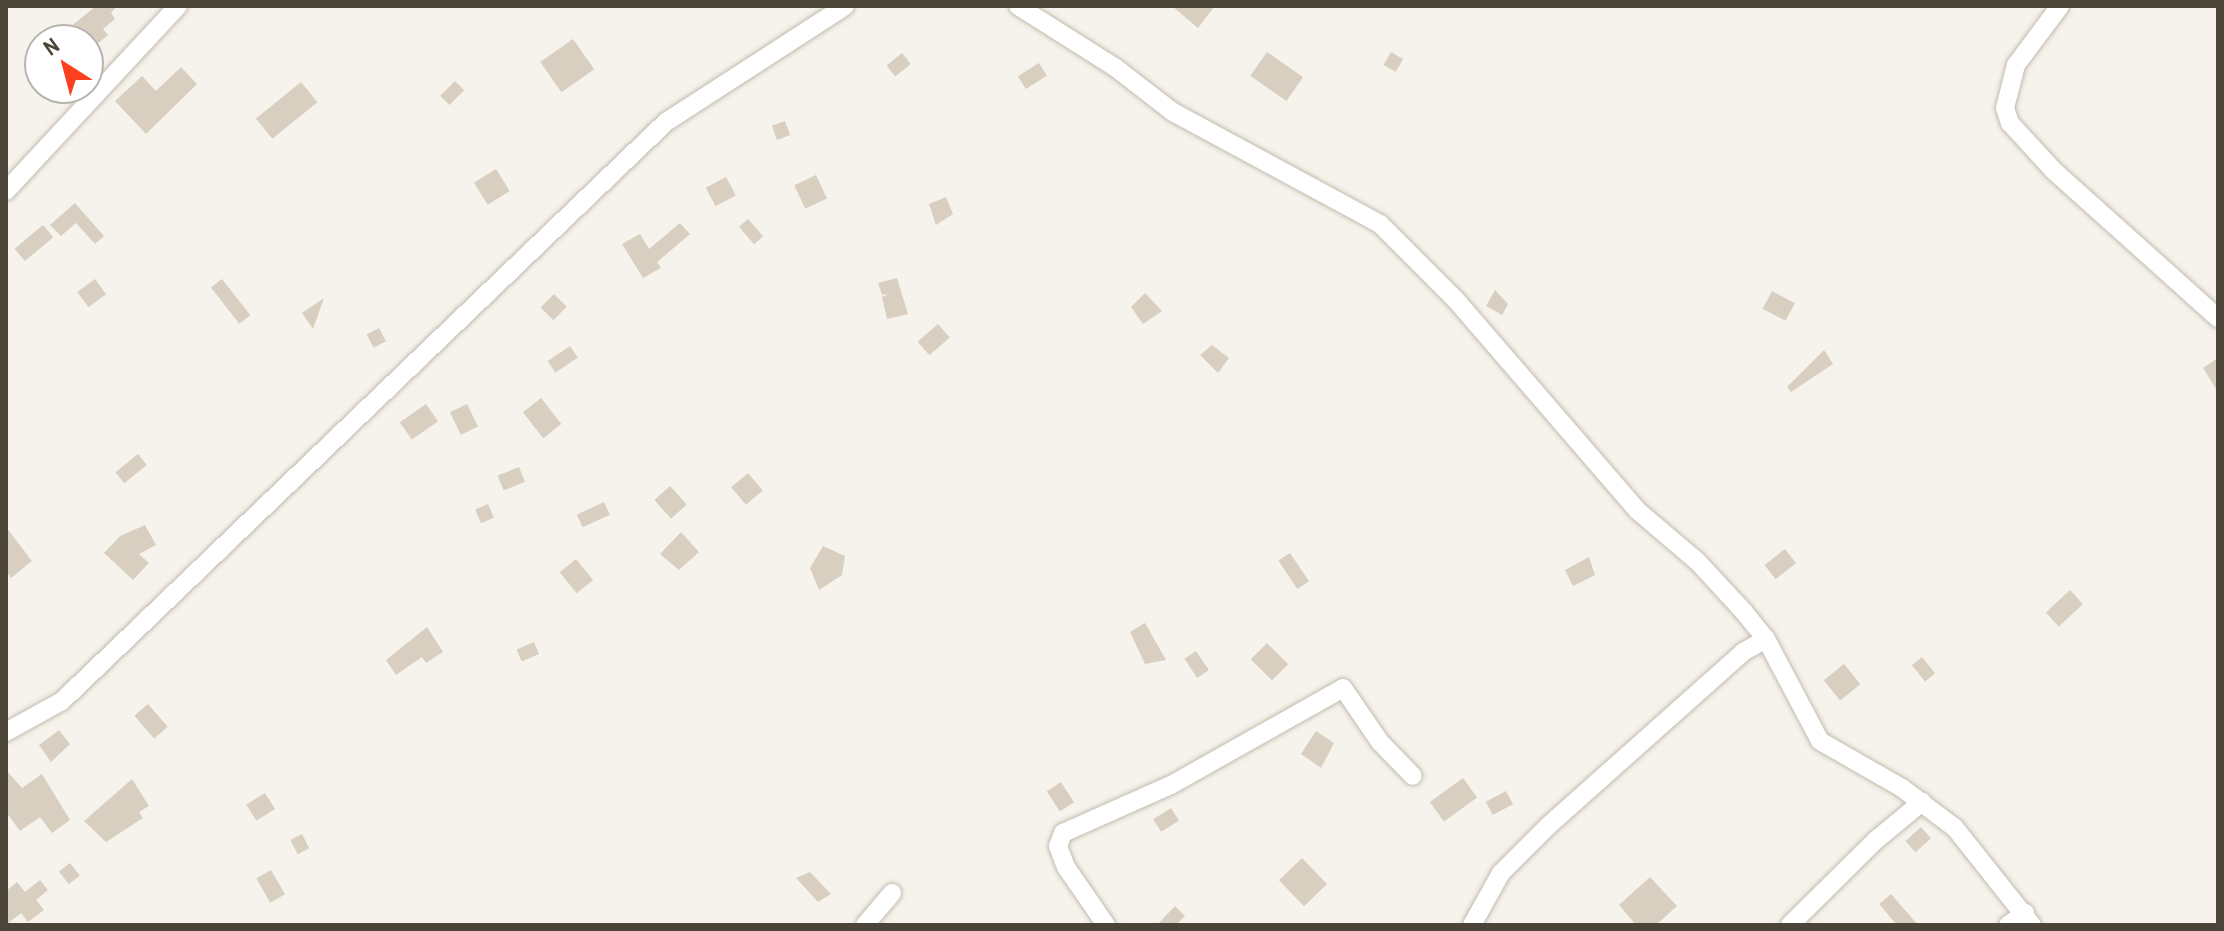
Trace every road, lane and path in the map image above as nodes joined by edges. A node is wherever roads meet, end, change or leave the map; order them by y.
1 (178, 6) edge
2 (845, 6) edge
3 (1018, 6) edge
4 (2060, 6) edge
5 (6, 191) edge
6 (2218, 318) edge
7 (1766, 639) junction
8 (6, 732) edge
9 (1413, 776) dead end
10 (1922, 802) junction
11 (892, 893) dead end
12 (2028, 919) edge
13 (865, 925) edge
14 (1106, 925) edge
15 (1472, 925) edge
16 (1790, 925) edge
17 (2008, 925) edge

1 - 5 street
2 - 8 street
3 - 7 street
4 - 6 street
7 - 10 street
7 - 15 street
9 - 14 street
10 - 12 street
10 - 16 street
11 - 13 street
12 - 17 street

